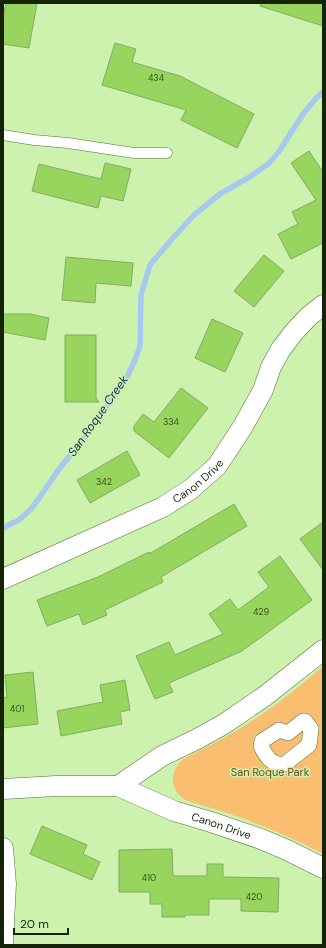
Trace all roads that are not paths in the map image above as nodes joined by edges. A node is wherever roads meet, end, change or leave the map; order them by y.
1 (3, 135) edge
2 (167, 153) dead end
3 (323, 305) edge
4 (3, 579) edge
5 (323, 650) edge
6 (118, 786) junction
7 (3, 789) edge
8 (3, 848) edge
9 (323, 868) edge
10 (3, 943) edge

1 - 2 lane
3 - 4 street, Canon Drive
5 - 6 street
6 - 7 street, Canon Drive
6 - 9 street, Canon Drive
8 - 10 street

